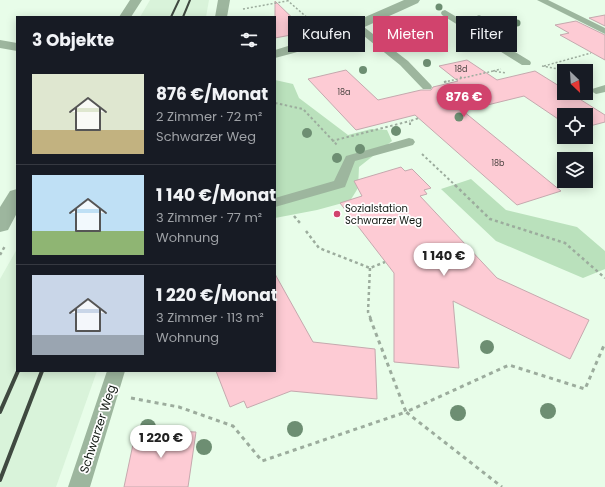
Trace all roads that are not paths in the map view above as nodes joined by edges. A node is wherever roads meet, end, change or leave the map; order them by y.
1 (136, 0) edge
2 (414, 0) edge
3 (541, 0) edge
4 (445, 13) dead end
5 (126, 16) edge
6 (365, 22) edge
7 (605, 31) edge
8 (365, 32) edge
9 (0, 44) edge
10 (16, 46) edge
11 (289, 52) edge
12 (276, 54) edge
13 (526, 63) dead end
14 (427, 87) dead end
15 (408, 142) road end
16 (16, 198) edge
17 (276, 203) edge
18 (0, 225) edge
19 (116, 372) edge
20 (80, 487) edge

1 - 5 street
2 - 6 street
3 - 7 lane
4 - 13 lane
8 - 14 lane
9 - 10 street
11 - 12 street
15 - 17 lane
16 - 18 street
19 - 20 lane, Schwarzer Weg

